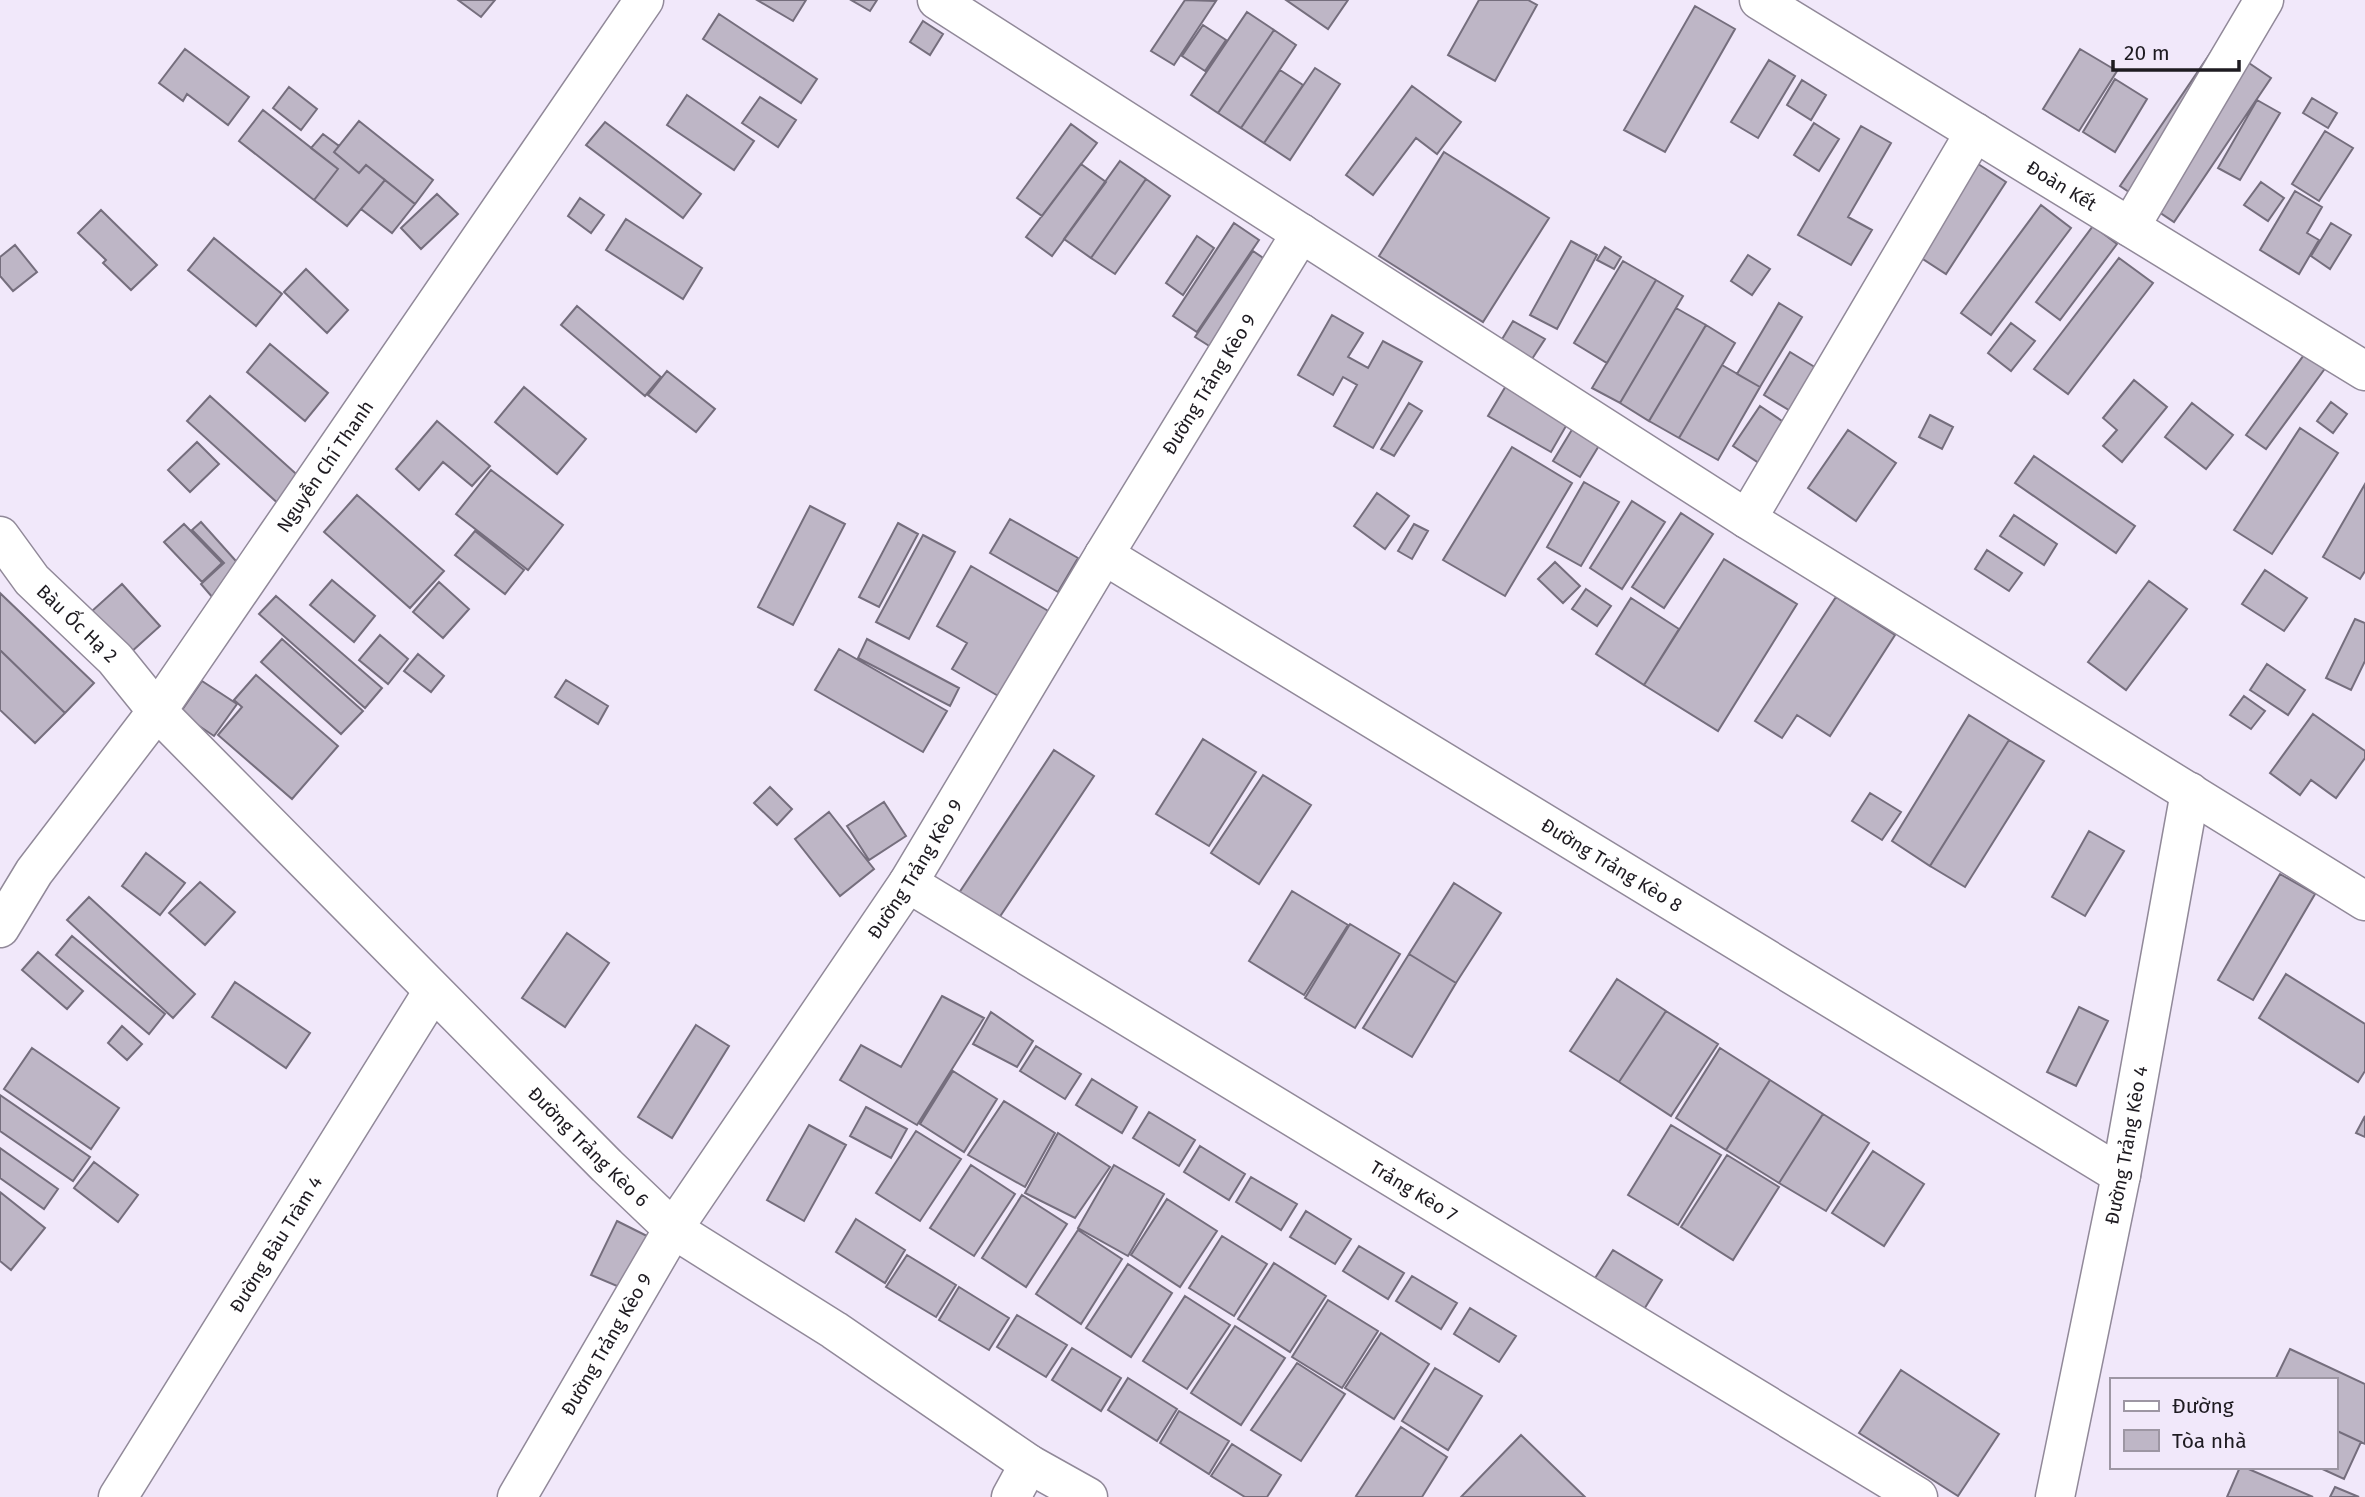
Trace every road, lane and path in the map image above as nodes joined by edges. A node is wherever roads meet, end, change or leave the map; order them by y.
1 (643, 0) edge
2 (937, 0) edge
3 (1759, 0) edge
4 (2264, 0) edge
5 (1975, 132) junction
6 (2130, 227) junction
7 (1301, 233) junction
8 (2365, 371) edge
9 (1747, 519) junction
10 (0, 536) edge
11 (1104, 555) junction
12 (157, 711) junction
13 (2190, 792) junction
14 (908, 883) junction
15 (2365, 901) edge
16 (0, 928) edge
17 (433, 991) junction
18 (2121, 1175) junction
19 (673, 1229) junction
20 (1020, 1481) edge
21 (118, 1497) edge
22 (517, 1497) edge
23 (1088, 1497) edge
24 (1918, 1497) edge
25 (2055, 1497) edge

1 - 12 street, Nguyễn Chí Thanh
2 - 7 street
3 - 5 street, Đoàn Kết
4 - 6 street
5 - 6 street, Đoàn Kết
5 - 9 street
6 - 8 street, Đoàn Kết
7 - 9 street
7 - 11 street, Đường Trảng Kèo 9
9 - 13 street
10 - 12 street, Bàu Ốc Hạ 2
11 - 14 street, Đường Trảng Kèo 9
11 - 18 street, Đường Trảng Kèo 8
12 - 16 street, Nguyễn Chí Thanh
12 - 17 street, Đường Trảng Kèo 6
13 - 15 street
13 - 18 street, Đường Trảng Kèo 4
14 - 19 street, Đường Trảng Kèo 9
14 - 24 street, Trảng Kèo 7
17 - 19 street, Đường Trảng Kèo 6
17 - 21 street, Đường Bàu Tràm 4
18 - 25 street, Đường Trảng Kèo 4
19 - 20 street, Đường Trảng Kèo 6
19 - 22 street, Đường Trảng Kèo 9
20 - 23 street, Đường Trảng Kèo 6

